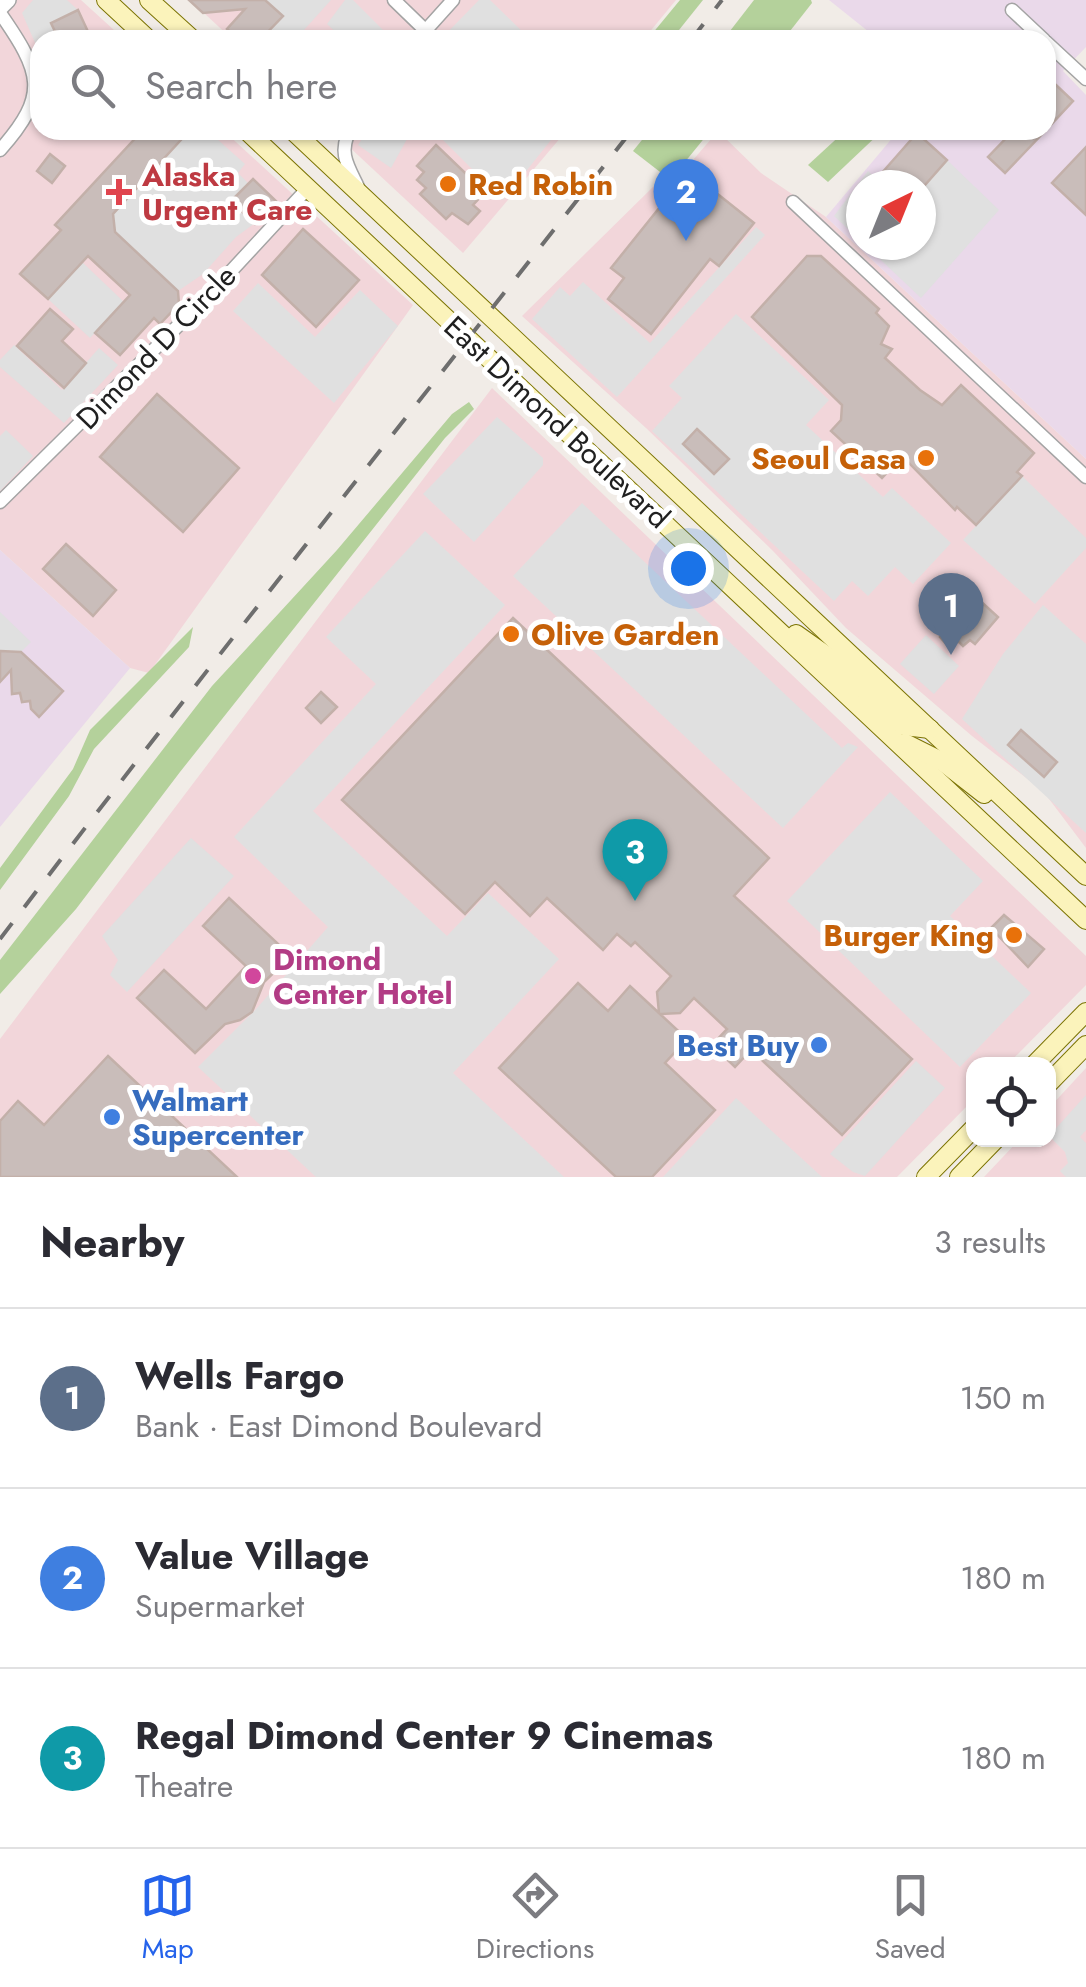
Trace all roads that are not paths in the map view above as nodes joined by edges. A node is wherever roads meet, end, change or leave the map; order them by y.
1 (8, 0) edge
2 (106, 0) edge
3 (149, 0) edge
4 (394, 0) edge
5 (452, 0) edge
6 (1012, 10) dead end
7 (0, 11) edge
8 (138, 30) edge
9 (182, 30) edge
10 (417, 30) edge
11 (425, 30) edge
12 (1033, 30) edge
13 (1056, 51) edge
14 (30, 66) edge
15 (1086, 80) edge
16 (30, 107) edge
17 (257, 140) edge
18 (303, 140) edge
19 (345, 140) edge
20 (0, 150) edge
21 (308, 188) junction
22 (364, 198) junction
23 (792, 202) dead end
24 (616, 433) junction
25 (593, 456) junction
26 (1086, 477) edge
27 (0, 502) edge
28 (765, 617) junction
29 (930, 729) junction
30 (894, 739) junction
31 (1049, 841) junction
32 (1086, 876) edge
33 (1086, 920) edge
34 (1086, 1012) edge
35 (1086, 1045) edge
36 (1042, 1057) edge
37 (1056, 1076) edge
38 (966, 1136) edge
39 (988, 1147) edge
40 (926, 1177) edge
41 (959, 1177) edge

1 - 7 street
2 - 8 main road
3 - 9 main road
4 - 10 street
5 - 11 street
6 - 12 street
7 - 14 street
13 - 15 street
16 - 20 street
17 - 21 main road, East Dimond Boulevard
18 - 22 main road, East Dimond Boulevard
19 - 22 street
21 - 25 main road, East Dimond Boulevard
21 - 27 street, Dimond D Circle
22 - 24 main road, East Dimond Boulevard
23 - 26 street
24 - 25 main road
24 - 29 main road, East Dimond Boulevard
25 - 28 main road, East Dimond Boulevard
28 - 29 main road
28 - 30 main road, East Dimond Boulevard
29 - 31 main road, East Dimond Boulevard
30 - 31 main road
30 - 33 main road, East Dimond Boulevard
31 - 32 main road, East Dimond Boulevard
34 - 36 main road
35 - 37 main road
38 - 40 main road
39 - 41 main road

